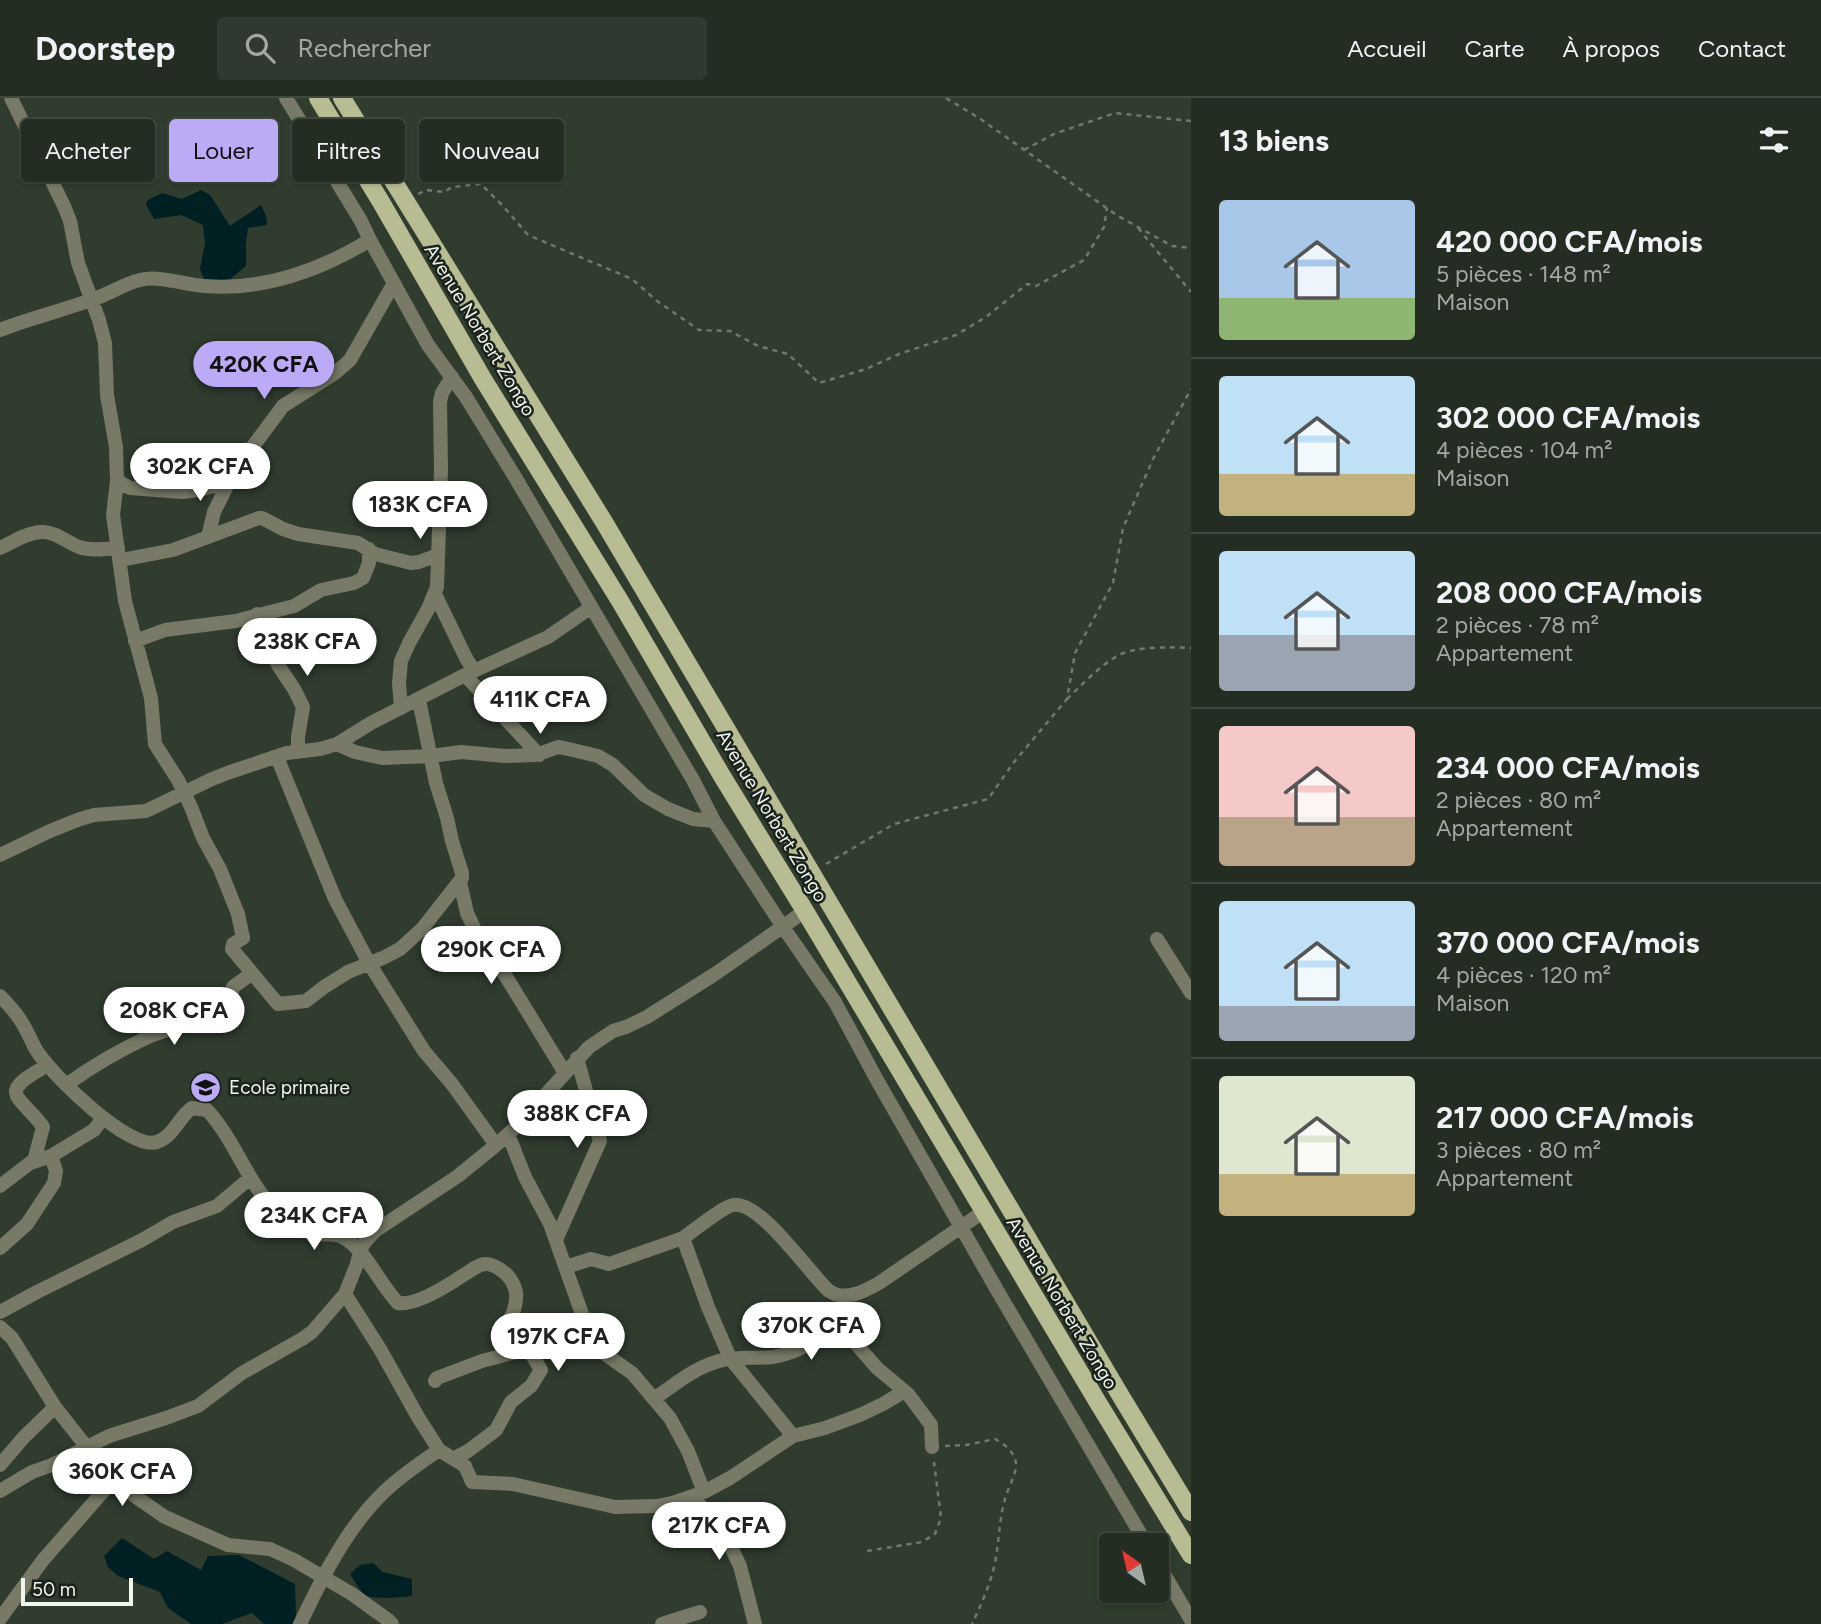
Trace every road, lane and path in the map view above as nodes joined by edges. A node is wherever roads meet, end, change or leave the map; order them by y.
1 (11, 98) edge
2 (286, 98) edge
3 (318, 98) edge
4 (342, 98) edge
5 (946, 98) edge
6 (1191, 121) edge
7 (1024, 150) junction
8 (404, 200) junction
9 (1107, 208) junction
10 (1135, 226) junction
11 (370, 240) junction
12 (1191, 248) edge
13 (394, 283) junction
14 (1191, 292) edge
15 (92, 300) junction
16 (0, 330) edge
17 (452, 377) junction
18 (1191, 389) edge
19 (117, 481) junction
20 (229, 482) junction
21 (208, 537) junction
22 (0, 548) edge
23 (369, 549) junction
24 (119, 554) junction
25 (438, 555) junction
26 (435, 594) junction
27 (590, 608) junction
28 (257, 614) junction
29 (135, 641) junction
30 (1191, 648) edge
31 (470, 673) junction
32 (419, 699) junction
33 (1067, 699) junction
34 (401, 708) junction
35 (337, 744) junction
36 (298, 751) junction
37 (538, 755) junction
38 (431, 756) junction
39 (276, 757) junction
40 (184, 792) junction
41 (714, 821) junction
42 (0, 855) edge
43 (812, 873) junction
44 (460, 882) junction
45 (805, 911) junction
46 (783, 927) junction
47 (1157, 939) dead end
48 (369, 963) junction
49 (251, 974) junction
50 (1191, 993) edge
51 (0, 996) edge
52 (577, 1058) junction
53 (47, 1065) junction
54 (565, 1073) junction
55 (66, 1085) junction
56 (103, 1118) junction
57 (508, 1134) junction
58 (496, 1145) junction
59 (51, 1156) junction
60 (34, 1161) junction
61 (250, 1178) junction
62 (0, 1186) edge
63 (984, 1212) junction
64 (961, 1227) junction
65 (682, 1238) junction
66 (556, 1240) junction
67 (0, 1248) edge
68 (360, 1252) junction
69 (566, 1267) junction
70 (345, 1294) junction
71 (0, 1312) edge
72 (0, 1327) edge
73 (523, 1350) junction
74 (730, 1358) junction
75 (435, 1381) dead end
76 (903, 1392) junction
77 (654, 1399) junction
78 (55, 1407) junction
79 (793, 1437) junction
80 (86, 1446) junction
81 (932, 1447) junction
82 (439, 1450) junction
83 (453, 1459) junction
84 (0, 1465) edge
85 (115, 1478) junction
86 (0, 1491) edge
87 (699, 1494) junction
88 (1191, 1512) edge
89 (1140, 1533) edge
90 (867, 1551) dead end
91 (1191, 1555) edge
92 (324, 1577) junction
93 (1169, 1582) edge
94 (700, 1612) dead end
95 (0, 1619) edge
96 (1191, 1620) edge
97 (390, 1623) edge
98 (300, 1624) edge
99 (662, 1624) edge
100 (755, 1624) edge
101 (972, 1624) edge

1 - 15 street
2 - 11 street
3 - 45 main road, Avenue Norbert Zongo
4 - 8 main road, Avenue Norbert Zongo
5 - 7 path
6 - 7 path
7 - 9 path
8 - 9 path
8 - 43 main road, Avenue Norbert Zongo
9 - 10 path
10 - 12 path
10 - 14 path
11 - 13 street
11 - 15 street
13 - 17 street
13 - 20 street
15 - 16 street
15 - 19 street
17 - 25 street
17 - 27 street
18 - 33 path
19 - 20 street
19 - 24 street
20 - 21 street
21 - 23 street
21 - 24 street
22 - 24 street
23 - 25 street
23 - 28 street
24 - 29 street
25 - 26 street
26 - 31 street
26 - 34 street
27 - 31 street
27 - 41 street
28 - 29 street
28 - 36 street
29 - 40 street
30 - 33 path
31 - 32 street
31 - 37 street
32 - 34 street
32 - 38 street
33 - 43 path
34 - 35 street
35 - 36 street
35 - 38 street
36 - 39 street
37 - 38 street
37 - 41 street
38 - 44 street
39 - 40 street
39 - 48 street
40 - 42 street
40 - 49 street
41 - 46 street
43 - 88 main road, Avenue Norbert Zongo
44 - 48 street
44 - 54 street
45 - 46 street
45 - 63 main road, Avenue Norbert Zongo
46 - 52 street
46 - 64 street
47 - 50 street
48 - 49 street
48 - 58 street
49 - 55 street
51 - 53 street
52 - 54 street
52 - 66 street
53 - 55 street
53 - 60 street
54 - 57 street
55 - 56 street
56 - 59 street
56 - 61 street
57 - 58 street
57 - 66 street
58 - 68 street
59 - 60 street
59 - 67 street
60 - 62 street
61 - 68 street
61 - 71 street
63 - 64 street
63 - 91 main road, Avenue Norbert Zongo
64 - 65 street
64 - 89 street
65 - 69 street
65 - 74 street
66 - 69 street
68 - 70 street
68 - 73 street
69 - 77 street
70 - 80 street
70 - 82 street
72 - 78 street
73 - 75 street
73 - 83 street
74 - 76 street
74 - 77 street
74 - 79 street
76 - 79 street
76 - 81 street
77 - 87 street
78 - 80 street
78 - 84 street
79 - 87 street
80 - 85 street
80 - 86 street
81 - 90 path
81 - 101 path
82 - 83 street
82 - 92 street
83 - 87 street
85 - 92 street
85 - 95 street
87 - 100 street
92 - 97 street
92 - 98 street
93 - 96 street
94 - 99 street

